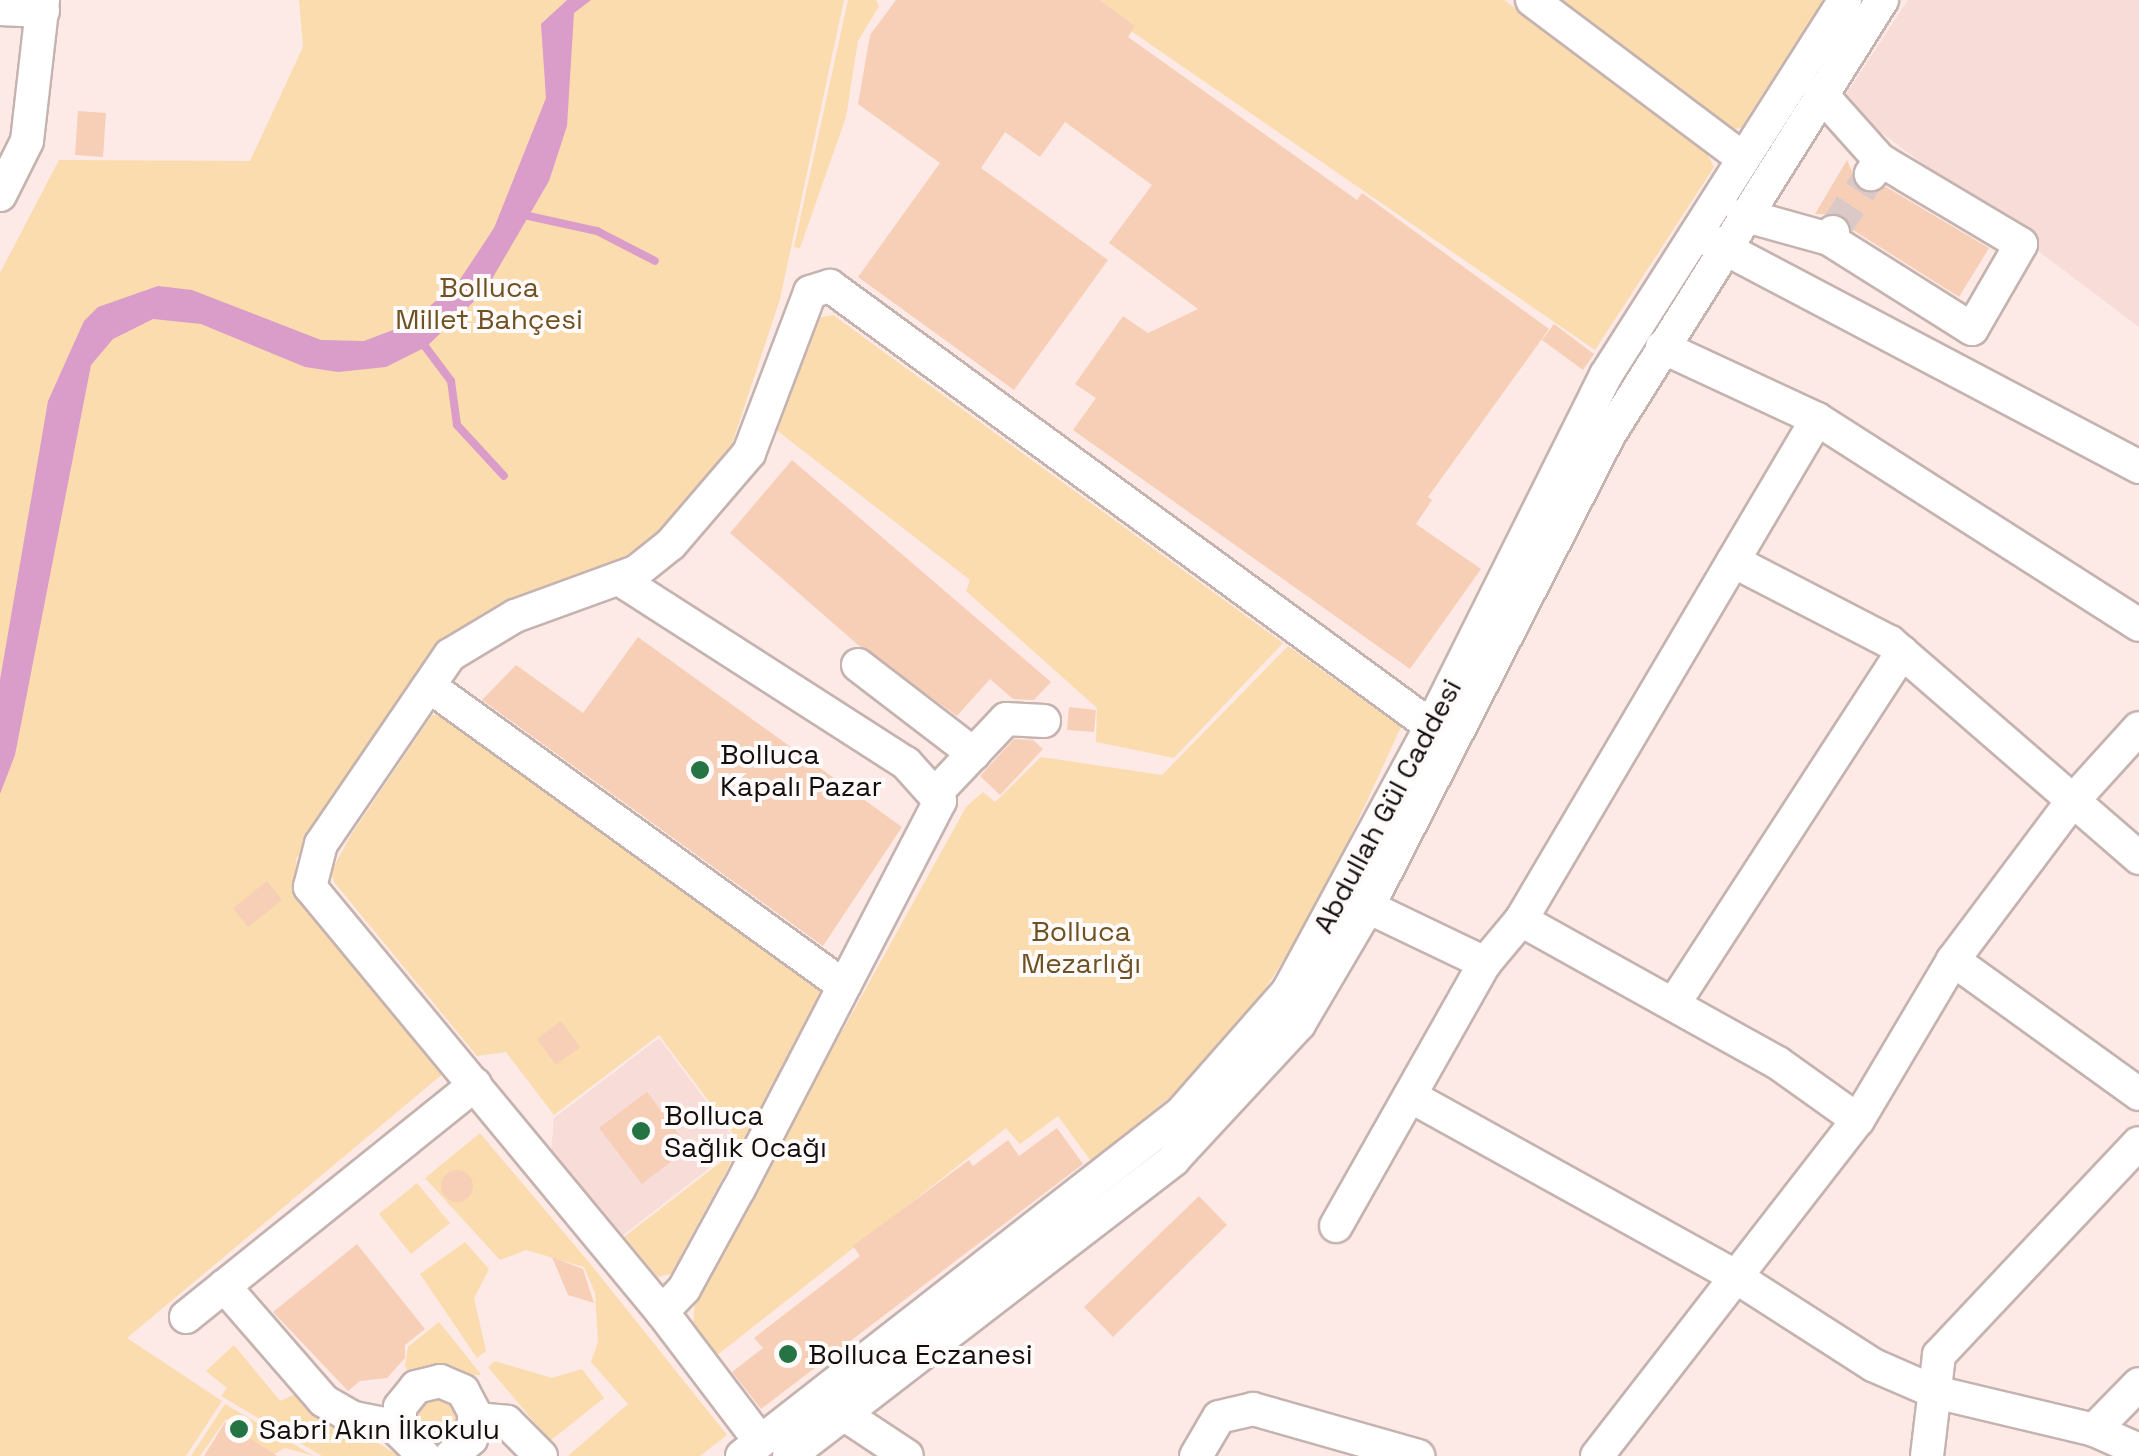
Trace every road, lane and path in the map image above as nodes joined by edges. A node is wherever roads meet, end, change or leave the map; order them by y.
1 (1532, 0) edge
2 (1845, 0) edge
3 (1882, 0) edge
4 (43, 6) edge
5 (0, 8) edge
6 (1821, 94) junction
7 (1741, 157) junction
8 (0, 195) edge
9 (1743, 215) junction
10 (1710, 240) junction
11 (1662, 348) junction
12 (1816, 419) junction
13 (2139, 467) edge
14 (1733, 560) junction
15 (618, 579) junction
16 (2139, 625) edge
17 (1902, 652) junction
18 (858, 665) dead end
19 (430, 686) junction
20 (1044, 721) dead end
21 (1432, 726) junction
22 (2139, 728) edge
23 (974, 754) junction
24 (935, 794) junction
25 (2072, 802) junction
26 (2139, 858) edge
27 (1368, 908) junction
28 (1521, 920) junction
29 (1953, 960) junction
30 (1486, 963) junction
31 (844, 986) junction
32 (1675, 1002) junction
33 (475, 1085) junction
34 (2139, 1094) edge
35 (1410, 1096) junction
36 (1858, 1120) junction
37 (2139, 1143) edge
38 (1336, 1226) dead end
39 (1736, 1276) junction
40 (224, 1286) junction
41 (662, 1312) junction
42 (186, 1317) dead end
43 (2139, 1384) edge
44 (1935, 1392) junction
45 (845, 1415) junction
46 (475, 1418) junction
47 (399, 1426) junction
48 (2094, 1430) junction
49 (751, 1448) edge
50 (2139, 1450) edge
51 (424, 1456) edge
52 (451, 1456) edge
53 (541, 1456) edge
54 (790, 1456) edge
55 (908, 1456) edge
56 (1196, 1456) edge
57 (1418, 1456) edge
58 (1597, 1456) edge
59 (1928, 1456) edge

1 - 7 street
2 - 7 street, Abdullah Gül Caddesi
3 - 6 street, Abdullah Gül Caddesi
4 - 5 street
4 - 8 street
6 - 9 street, Abdullah Gül Caddesi
6 - 9 street
7 - 10 street, Abdullah Gül Caddesi
9 - 10 street, Abdullah Gül Caddesi
10 - 11 street, Abdullah Gül Caddesi
10 - 13 street
10 - 21 street, Abdullah Gül Caddesi
11 - 12 street
11 - 27 street, Abdullah Gül Caddesi
12 - 14 street
12 - 16 street
14 - 17 street
14 - 28 street
15 - 19 street
15 - 21 street
15 - 24 street
17 - 25 street
17 - 32 street
18 - 23 street
19 - 31 street
19 - 33 street
20 - 23 street
21 - 49 street, Abdullah Gül Caddesi
22 - 25 street
23 - 24 street
24 - 31 street
25 - 26 street
25 - 29 street
27 - 30 street
27 - 45 street, Abdullah Gül Caddesi
28 - 30 street
28 - 32 street
29 - 34 street
29 - 36 street
30 - 35 street
31 - 41 street
32 - 36 street
33 - 40 street
33 - 41 street
35 - 38 street
35 - 39 street
36 - 39 street
37 - 44 street
39 - 44 street
39 - 58 street
40 - 42 street
40 - 47 street
41 - 49 street
43 - 48 street
44 - 48 street
44 - 59 street
45 - 54 street, Abdullah Gül Caddesi
45 - 55 street
46 - 47 street
46 - 52 street
46 - 53 street
47 - 51 street
48 - 50 street
56 - 57 street

